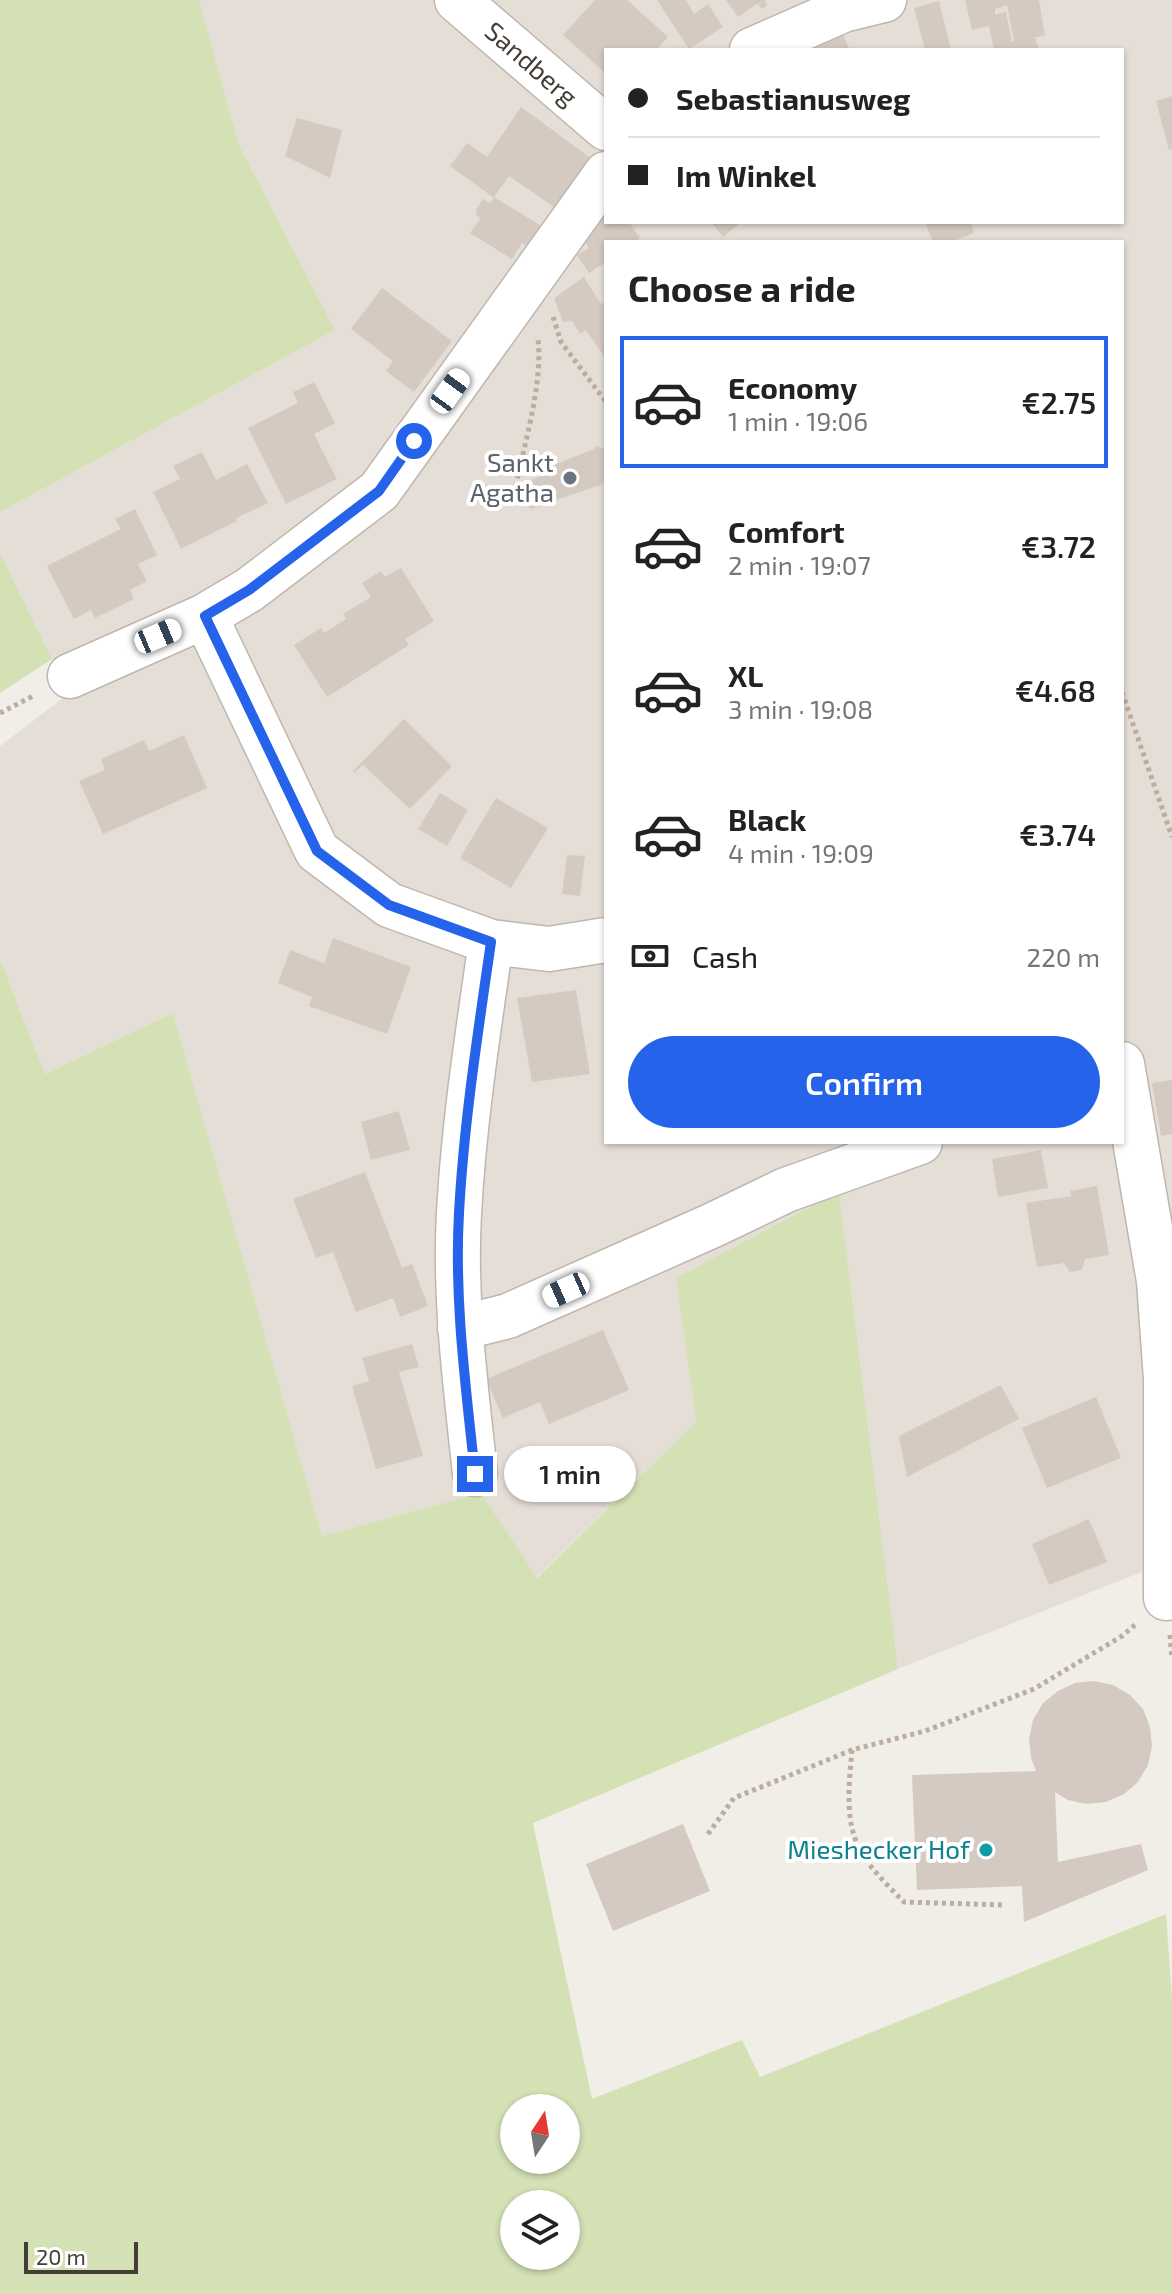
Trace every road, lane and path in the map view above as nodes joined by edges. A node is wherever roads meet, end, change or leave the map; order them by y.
1 (457, 0) edge
2 (884, 0) edge
3 (757, 48) edge
4 (604, 126) edge
5 (604, 177) edge
6 (540, 266) junction
7 (538, 346) dead end
8 (604, 399) edge
9 (525, 494) dead end
10 (205, 616) junction
11 (70, 676) dead end
12 (1124, 698) edge
13 (1172, 837) edge
14 (604, 940) edge
15 (491, 942) junction
16 (1124, 1089) edge
17 (1127, 1126) edge
18 (914, 1144) edge
19 (460, 1328) junction
20 (1169, 1379) edge
21 (475, 1474) dead end
22 (1166, 1598) joint
23 (852, 1750) junction
24 (708, 1834) dead end
25 (1005, 1905) dead end

1 - 4 street, Sandberg
2 - 3 street
5 - 6 street
6 - 8 path
6 - 10 street
7 - 9 path
10 - 11 street
10 - 15 street
12 - 13 path
14 - 15 street
15 - 19 street
16 - 17 street
17 - 20 street
18 - 19 street
19 - 21 street
20 - 22 street
22 - 23 path
23 - 24 path
23 - 25 path

